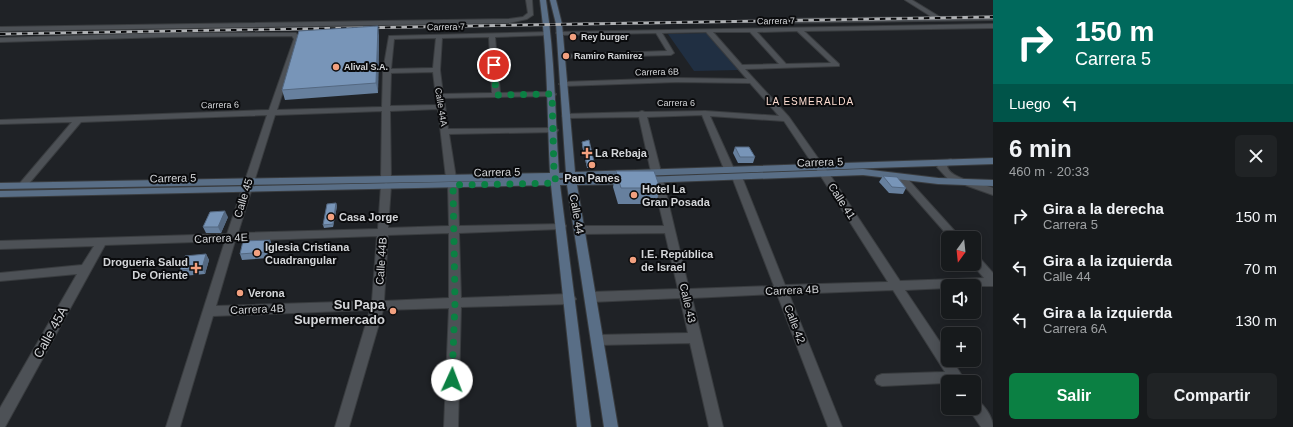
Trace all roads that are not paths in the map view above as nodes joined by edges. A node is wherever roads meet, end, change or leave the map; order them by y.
1 (529, 0) edge
2 (543, 0) edge
3 (553, 0) edge
4 (908, 0) edge
5 (993, 18) edge
6 (939, 19) junction
7 (774, 21) dead end
8 (993, 26) edge
9 (952, 27) junction
10 (0, 29) edge
11 (799, 30) junction
12 (753, 31) junction
13 (658, 32) junction
14 (709, 32) junction
15 (560, 33) junction
16 (548, 34) junction
17 (492, 35) junction
18 (439, 36) junction
19 (391, 37) joint
20 (0, 40) edge
21 (562, 56) junction
22 (740, 66) junction
23 (784, 66) junction
24 (436, 70) junction
25 (387, 71) junction
26 (752, 81) junction
27 (563, 84) junction
28 (552, 94) junction
29 (496, 95) junction
30 (439, 96) junction
31 (440, 107) junction
32 (385, 108) junction
33 (271, 113) junction
34 (642, 113) junction
35 (705, 113) junction
36 (566, 116) junction
37 (79, 119) junction
38 (786, 119) junction
39 (0, 122) edge
40 (554, 130) junction
41 (445, 132) junction
42 (993, 161) edge
43 (951, 162) junction
44 (822, 170) junction
45 (733, 173) junction
46 (657, 176) junction
47 (571, 178) junction
48 (902, 178) junction
49 (555, 179) junction
50 (452, 181) junction
51 (386, 182) junction
52 (970, 183) junction
53 (993, 183) edge
54 (23, 185) junction
55 (247, 185) junction
56 (0, 186) edge
57 (993, 192) edge
58 (0, 194) edge
59 (561, 226) junction
60 (670, 229) junction
61 (454, 230) junction
62 (580, 230) junction
63 (950, 231) edge
64 (383, 232) junction
65 (231, 238) junction
66 (100, 242) junction
67 (0, 245) edge
68 (981, 267) edge
69 (85, 269) junction
70 (0, 278) edge
71 (993, 281) edge
72 (897, 286) junction
73 (782, 290) junction
74 (686, 294) junction
75 (591, 297) junction
76 (570, 298) junction
77 (455, 302) junction
78 (378, 305) junction
79 (209, 311) junction
80 (696, 338) junction
81 (598, 340) junction
82 (955, 375) edge
83 (882, 380) dead end
84 (941, 380) edge
85 (981, 415) edge
86 (0, 422) edge
87 (173, 427) edge
88 (342, 427) edge
89 (451, 427) edge
90 (584, 427) edge
91 (611, 427) edge
92 (716, 427) edge
93 (835, 427) edge
94 (989, 427) edge

1 - 10 street
2 - 16 main road, Calle 44
3 - 15 main road, Calle 44
4 - 6 street
5 - 6 street
6 - 7 street
6 - 9 street
8 - 9 street, Carrera 7
9 - 11 street, Carrera 7
11 - 12 street, Carrera 7
11 - 23 street
12 - 14 street, Carrera 7
12 - 23 street
13 - 14 street, Carrera 7
13 - 15 street, Carrera 7
13 - 21 street
14 - 22 street, Calle 41
15 - 21 main road, Calle 44
16 - 17 street, Carrera 7
16 - 28 main road, Calle 44
17 - 18 street, Carrera 7
17 - 29 street
18 - 19 street, Carrera 7
18 - 24 street, Calle 44A
19 - 25 street, Calle 44B
20 - 33 street, Calle 45
21 - 27 main road, Calle 44
22 - 23 street
22 - 26 street, Calle 41
24 - 25 street
24 - 30 street, Calle 44A
25 - 32 street, Calle 44B
26 - 27 street, Carrera 6B
26 - 38 street, Calle 41
27 - 36 main road, Calle 44
28 - 29 street
28 - 40 main road, Calle 44
29 - 30 street
30 - 31 street, Calle 44A
31 - 32 street, Carrera 6
31 - 41 street, Calle 44A
32 - 33 street, Carrera 6
32 - 51 street, Calle 44B
33 - 37 street, Carrera 6
33 - 55 street, Calle 45
34 - 35 street, Carrera 6
34 - 36 street, Carrera 6
34 - 46 street, Calle 43
35 - 38 street, Carrera 6
35 - 45 street, Calle 42
36 - 47 main road, Calle 44
37 - 39 street, Carrera 6
37 - 54 street
38 - 44 street, Calle 41
40 - 41 street
40 - 49 main road, Calle 44
41 - 50 street, Calle 44A
42 - 43 main road, Carrera 5
43 - 44 main road, Carrera 5
43 - 52 street
44 - 45 main road, Carrera 5
44 - 48 main road, Carrera 5
44 - 72 street, Calle 41
45 - 46 main road, Carrera 5
45 - 73 street, Calle 42
46 - 47 main road, Carrera 5
46 - 60 street, Calle 43
47 - 49 main road, Carrera 5
47 - 62 main road, Calle 44
48 - 52 main road, Carrera 5
48 - 63 street
49 - 50 main road, Carrera 5
49 - 59 main road, Calle 44
50 - 51 main road, Carrera 5
50 - 61 street, Calle 44A
51 - 55 main road, Carrera 5
51 - 64 street, Calle 44B
52 - 53 main road, Carrera 5
52 - 57 street
54 - 55 main road, Carrera 5
54 - 56 main road, Carrera 5
55 - 58 main road, Carrera 5
55 - 65 street, Calle 45
59 - 61 street, Carrera 4E
59 - 76 main road, Calle 44
60 - 62 street
60 - 74 street, Calle 43
61 - 64 street, Carrera 4E
61 - 77 street, Calle 44A
62 - 75 main road, Calle 44
64 - 65 street, Carrera 4E
64 - 78 street, Calle 44B
65 - 66 street, Carrera 4E
65 - 79 street, Calle 45
66 - 67 street, Carrera 4E
66 - 69 street, Calle 45A
68 - 71 street
69 - 70 street
69 - 86 street, Calle 45A
71 - 72 street, Carrera 4B
72 - 73 street, Carrera 4B
72 - 82 street, Calle 41
73 - 74 street, Carrera 4B
73 - 93 street, Calle 42
74 - 75 street, Carrera 4B
74 - 80 street, Calle 43
75 - 81 main road, Calle 44
76 - 77 street, Carrera 4B
76 - 90 main road, Calle 44
77 - 78 street, Carrera 4B
77 - 89 street, Calle 44A
78 - 79 street, Carrera 4B
78 - 88 street, Calle 44B
79 - 87 street, Calle 45
80 - 81 street
80 - 92 street, Calle 43
81 - 91 main road, Calle 44
83 - 84 street
85 - 94 street

